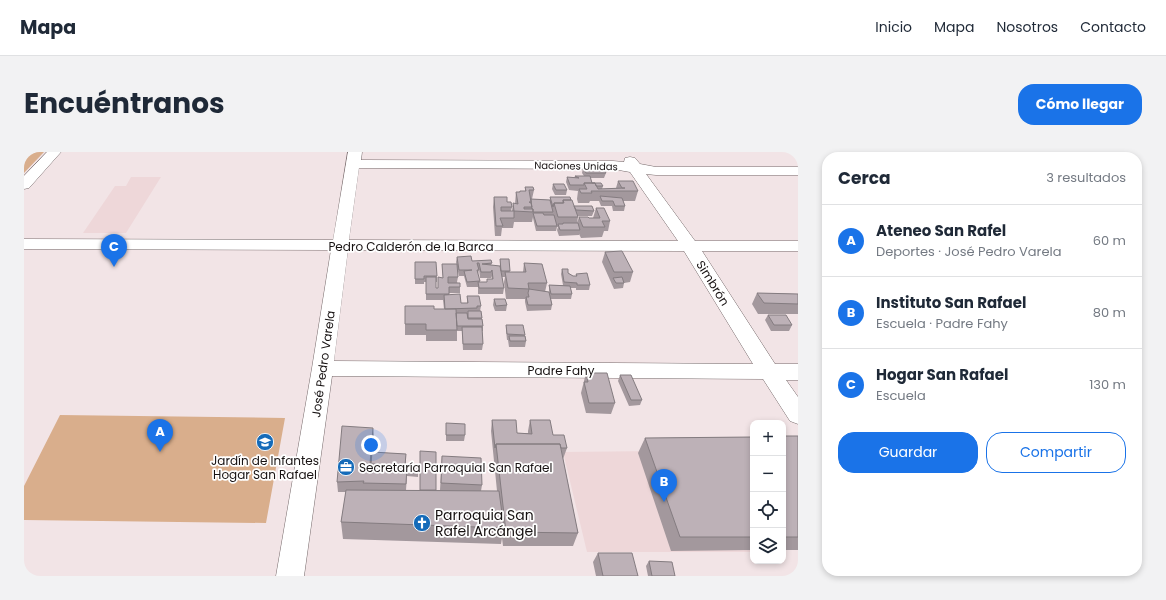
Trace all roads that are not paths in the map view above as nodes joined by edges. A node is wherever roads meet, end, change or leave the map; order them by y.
1 (54, 152) edge
2 (624, 152) edge
3 (354, 158) edge
4 (635, 168) junction
5 (798, 171) edge
6 (24, 185) edge
7 (24, 244) edge
8 (340, 246) junction
9 (690, 246) junction
10 (798, 246) edge
11 (323, 368) junction
12 (769, 372) junction
13 (798, 372) edge
14 (798, 415) edge
15 (290, 576) edge

1 - 6 street
2 - 4 street, Simbrón
3 - 4 street, Naciones Unidas
3 - 8 street, José Pedro Varela
4 - 5 street, Naciones Unidas
4 - 9 street, Simbrón
7 - 8 street, Pedro Calderón de la Barca
8 - 9 street, Pedro Calderón de la Barca
8 - 11 street, José Pedro Varela
9 - 10 street, Pedro Calderón de la Barca
9 - 12 street, Simbrón
11 - 12 street, Padre Fahy
11 - 15 street, José Pedro Varela
12 - 13 street, Padre Fahy
12 - 14 street, Simbrón

